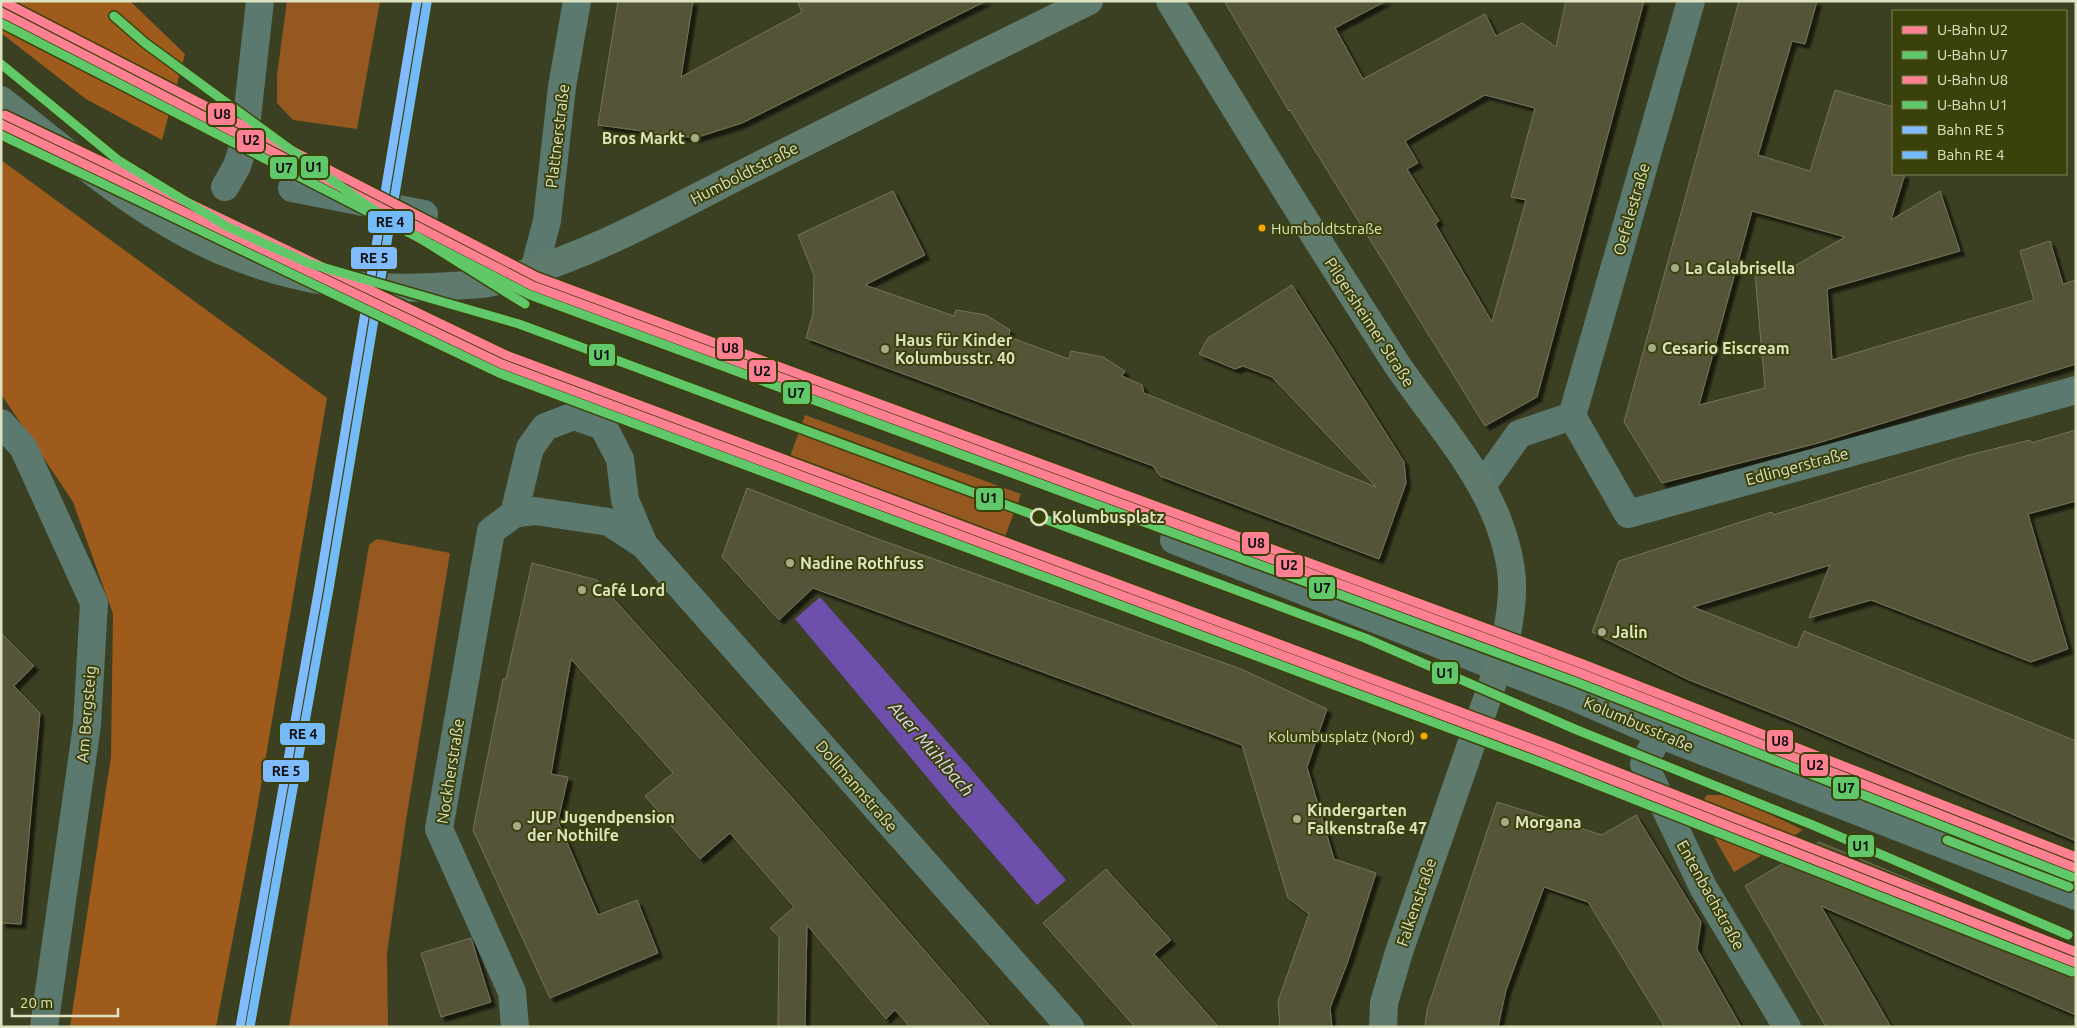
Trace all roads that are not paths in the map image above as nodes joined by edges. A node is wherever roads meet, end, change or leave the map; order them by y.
1 (260, 1) edge
2 (577, 1) edge
3 (1089, 1) edge
4 (1170, 1) edge
5 (1691, 1) edge
6 (1, 100) edge
7 (225, 187) dead end
8 (292, 188) dead end
9 (424, 214) dead end
10 (534, 270) junction
11 (2076, 390) edge
12 (1572, 416) junction
13 (1, 423) edge
14 (1482, 486) junction
15 (514, 514) junction
16 (1174, 540) dead end
17 (644, 545) junction
18 (1498, 666) junction
19 (1658, 734) junction
20 (2076, 896) edge
21 (44, 1027) edge
22 (515, 1027) edge
23 (1070, 1027) edge
24 (1383, 1027) edge
25 (1787, 1027) edge

1 - 7 street
2 - 10 street, Plattnerstraße
3 - 10 main road, Humboldtstraße
4 - 14 main road, Pilgersheimer Straße
5 - 12 street, Oefelestraße
6 - 10 main road, Humboldtstraße
8 - 9 street
11 - 12 street, Edlingerstraße
12 - 14 street
13 - 21 street, Am Bergsteig
14 - 18 main road, Pilgersheimer Straße
15 - 17 street, Dollmannstraße
15 - 17 street, Dollmannstraße
15 - 22 street, Nockherstraße
16 - 18 street, Kolumbusstraße
17 - 23 street, Dollmannstraße
18 - 19 street, Kolumbusstraße
18 - 24 main road, Falkenstraße
19 - 20 street, Kolumbusstraße
19 - 25 street, Entenbachstraße

